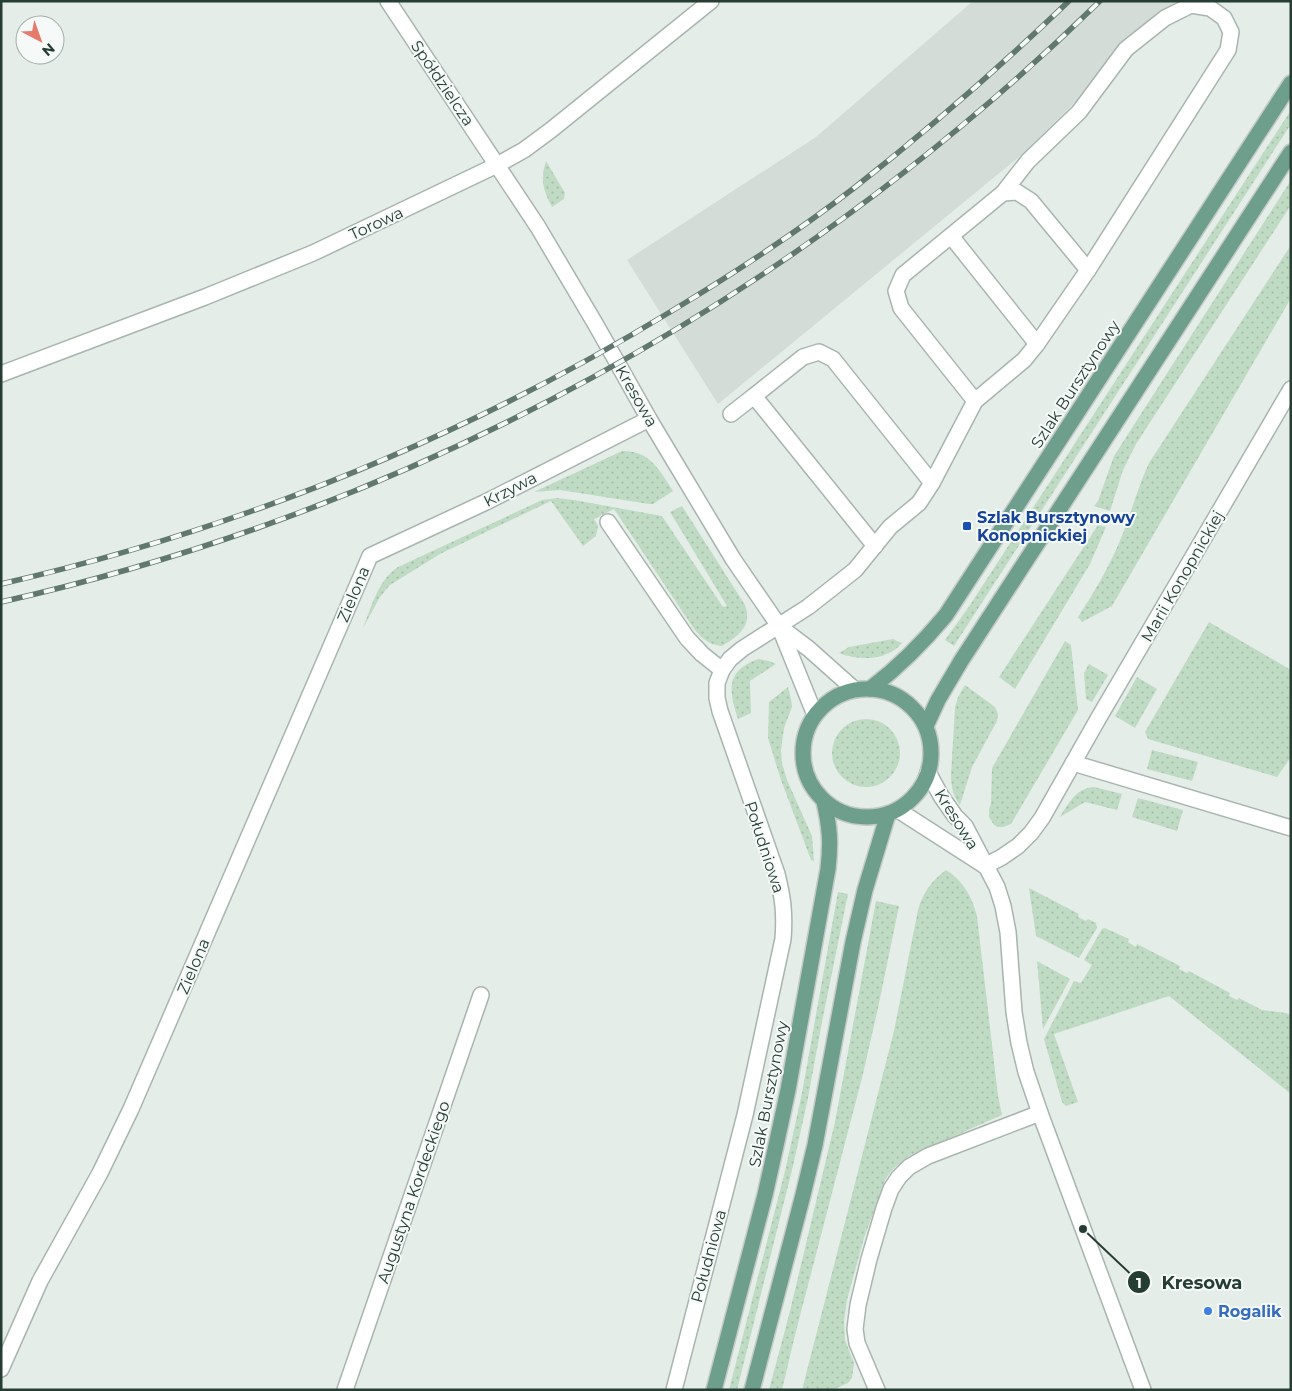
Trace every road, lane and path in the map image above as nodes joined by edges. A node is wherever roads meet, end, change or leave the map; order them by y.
1 (388, 1) edge
2 (711, 1) edge
3 (1291, 83) edge
4 (1291, 152) edge
5 (497, 165) junction
6 (1003, 193) junction
7 (951, 236) junction
8 (1088, 270) junction
9 (1037, 344) junction
10 (1, 374) edge
11 (1291, 389) edge
12 (754, 396) junction
13 (975, 401) junction
14 (731, 414) dead end
15 (649, 419) junction
16 (932, 483) junction
17 (608, 522) dead end
18 (875, 546) junction
19 (370, 556) joint
20 (779, 626) junction
21 (722, 670) junction
22 (862, 690) junction
23 (815, 715) junction
24 (926, 726) junction
25 (1073, 763) junction
26 (928, 772) junction
27 (824, 802) junction
28 (893, 812) junction
29 (1291, 828) edge
30 (985, 866) junction
31 (481, 994) dead end
32 (1040, 1113) junction
33 (1, 1369) edge
34 (871, 1388) edge
35 (345, 1390) edge
36 (674, 1390) edge
37 (714, 1390) edge
38 (752, 1390) edge
39 (1143, 1390) edge

1 - 5 street, Spółdzielcza
2 - 5 street, Torowa
3 - 22 main road, Szlak Bursztynowy
4 - 24 main road
5 - 10 street, Torowa
5 - 15 street, Kresowa
6 - 7 street
6 - 8 street
6 - 8 street
7 - 9 street
7 - 13 street
8 - 9 street
9 - 13 street
11 - 25 street, Marii Konopnickiej
12 - 14 street
12 - 16 street
12 - 18 street
13 - 16 street
15 - 19 street, Krzywa
15 - 20 street, Kresowa
16 - 18 street
17 - 21 street
18 - 20 street
19 - 33 street, Zielona
20 - 21 street
20 - 22 street
20 - 23 street
21 - 36 street, Południowa
22 - 23 main road
22 - 24 main road
23 - 27 main road
24 - 26 main road
25 - 29 street
25 - 30 street, Marii Konopnickiej
26 - 28 main road
26 - 30 street, Kresowa
27 - 28 main road
27 - 37 main road, Szlak Bursztynowy
28 - 30 street, Kresowa
28 - 38 main road
30 - 32 street, Kresowa
31 - 35 street, Augustyna Kordeckiego
32 - 34 street
32 - 39 street, Kresowa

